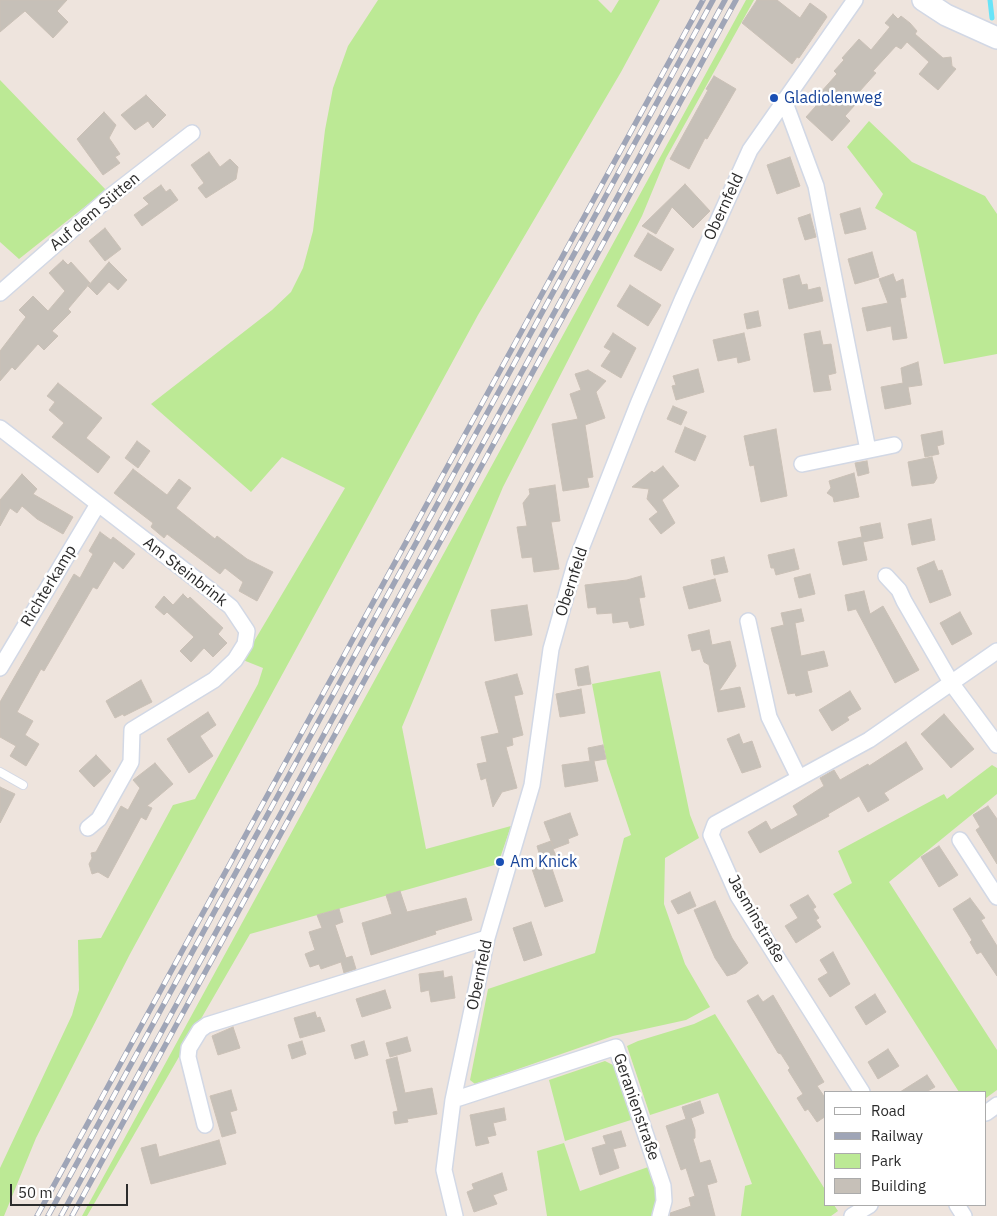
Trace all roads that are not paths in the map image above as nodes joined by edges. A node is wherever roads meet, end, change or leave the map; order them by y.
1 (855, 0) edge
2 (923, 0) edge
3 (997, 38) edge
4 (784, 100) junction
5 (192, 133) dead end
6 (0, 293) edge
7 (0, 428) edge
8 (894, 445) dead end
9 (868, 450) junction
10 (802, 464) dead end
11 (98, 504) junction
12 (886, 576) dead end
13 (748, 622) dead end
14 (997, 651) edge
15 (0, 668) edge
16 (952, 684) junction
17 (997, 745) edge
18 (0, 772) edge
19 (799, 778) junction
20 (23, 785) dead end
21 (88, 828) dead end
22 (960, 840) dead end
23 (997, 897) edge
24 (487, 938) junction
25 (861, 1091) edge
26 (453, 1100) junction
27 (206, 1125) dead end
28 (868, 1206) edge
29 (455, 1216) edge
30 (660, 1216) edge
31 (852, 1216) edge

1 - 4 street, Obernfeld
2 - 3 main road
4 - 9 street
4 - 24 street, Obernfeld
5 - 6 street, Auf dem Sütten
7 - 11 street, Am Steinbrink
8 - 9 street
9 - 10 street
11 - 15 street, Richterkamp
11 - 21 street, Am Steinbrink
12 - 16 street
13 - 19 street
14 - 16 street, Jasminstraße
16 - 17 street
16 - 19 street, Jasminstraße
18 - 20 lane
19 - 25 street, Jasminstraße
22 - 23 street
24 - 26 street, Obernfeld
24 - 27 street
26 - 29 street, Obernfeld
26 - 30 street, Geranienstraße
28 - 31 street

